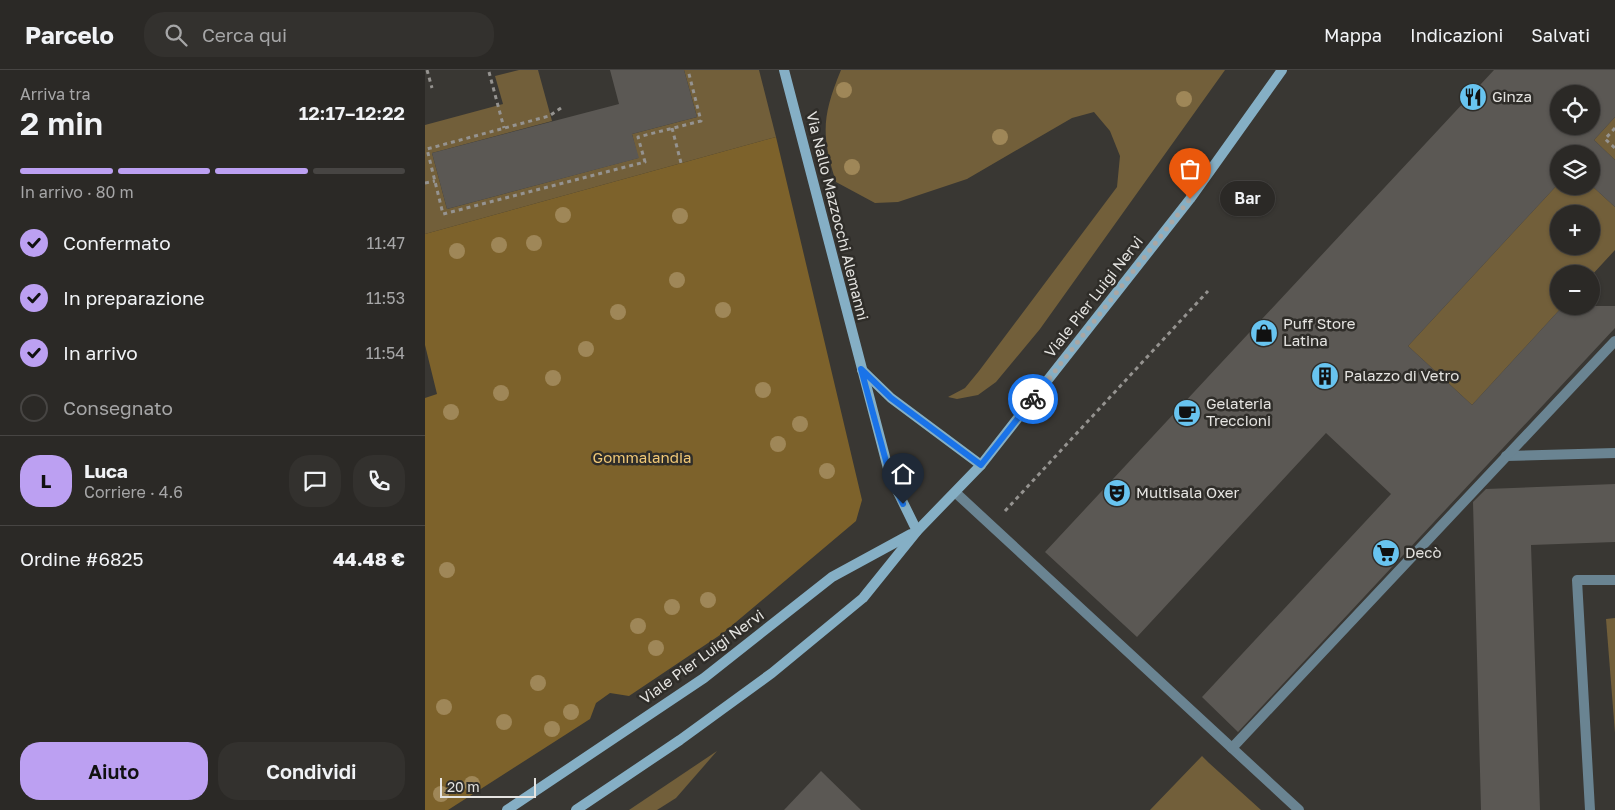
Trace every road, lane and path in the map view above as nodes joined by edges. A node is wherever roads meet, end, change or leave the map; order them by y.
1 (427, 70) edge
2 (688, 70) edge
3 (784, 70) edge
4 (1282, 70) edge
5 (489, 72) dead end
6 (432, 88) dead end
7 (561, 108) dead end
8 (505, 128) junction
9 (672, 128) junction
10 (1615, 128) edge
11 (1615, 148) edge
12 (681, 163) dead end
13 (435, 181) junction
14 (425, 183) edge
15 (1208, 291) dead end
16 (1615, 341) edge
17 (861, 369) junction
18 (1615, 453) edge
19 (1506, 456) junction
20 (981, 465) junction
21 (956, 493) junction
22 (992, 526) junction
23 (917, 531) junction
24 (1615, 580) edge
25 (1232, 748) junction
26 (507, 810) edge
27 (576, 810) edge
28 (1299, 810) edge
29 (1590, 810) edge

1 - 6 path
2 - 9 path
3 - 17 street, Via Nallo Mazzocchi Alemanni
4 - 20 street, Viale Pier Luigi Nervi
5 - 8 path
7 - 8 path
8 - 13 path
9 - 12 path
9 - 13 path
10 - 11 path
13 - 14 path
15 - 22 path
16 - 19 lane
17 - 20 street
17 - 23 street, Via Nallo Mazzocchi Alemanni
18 - 19 lane
19 - 25 lane
20 - 21 street, Viale Pier Luigi Nervi
21 - 22 lane
21 - 23 street, Viale Pier Luigi Nervi
22 - 25 lane
23 - 26 street, Viale Pier Luigi Nervi
23 - 27 street, Viale Pier Luigi Nervi
24 - 29 lane
25 - 28 lane

